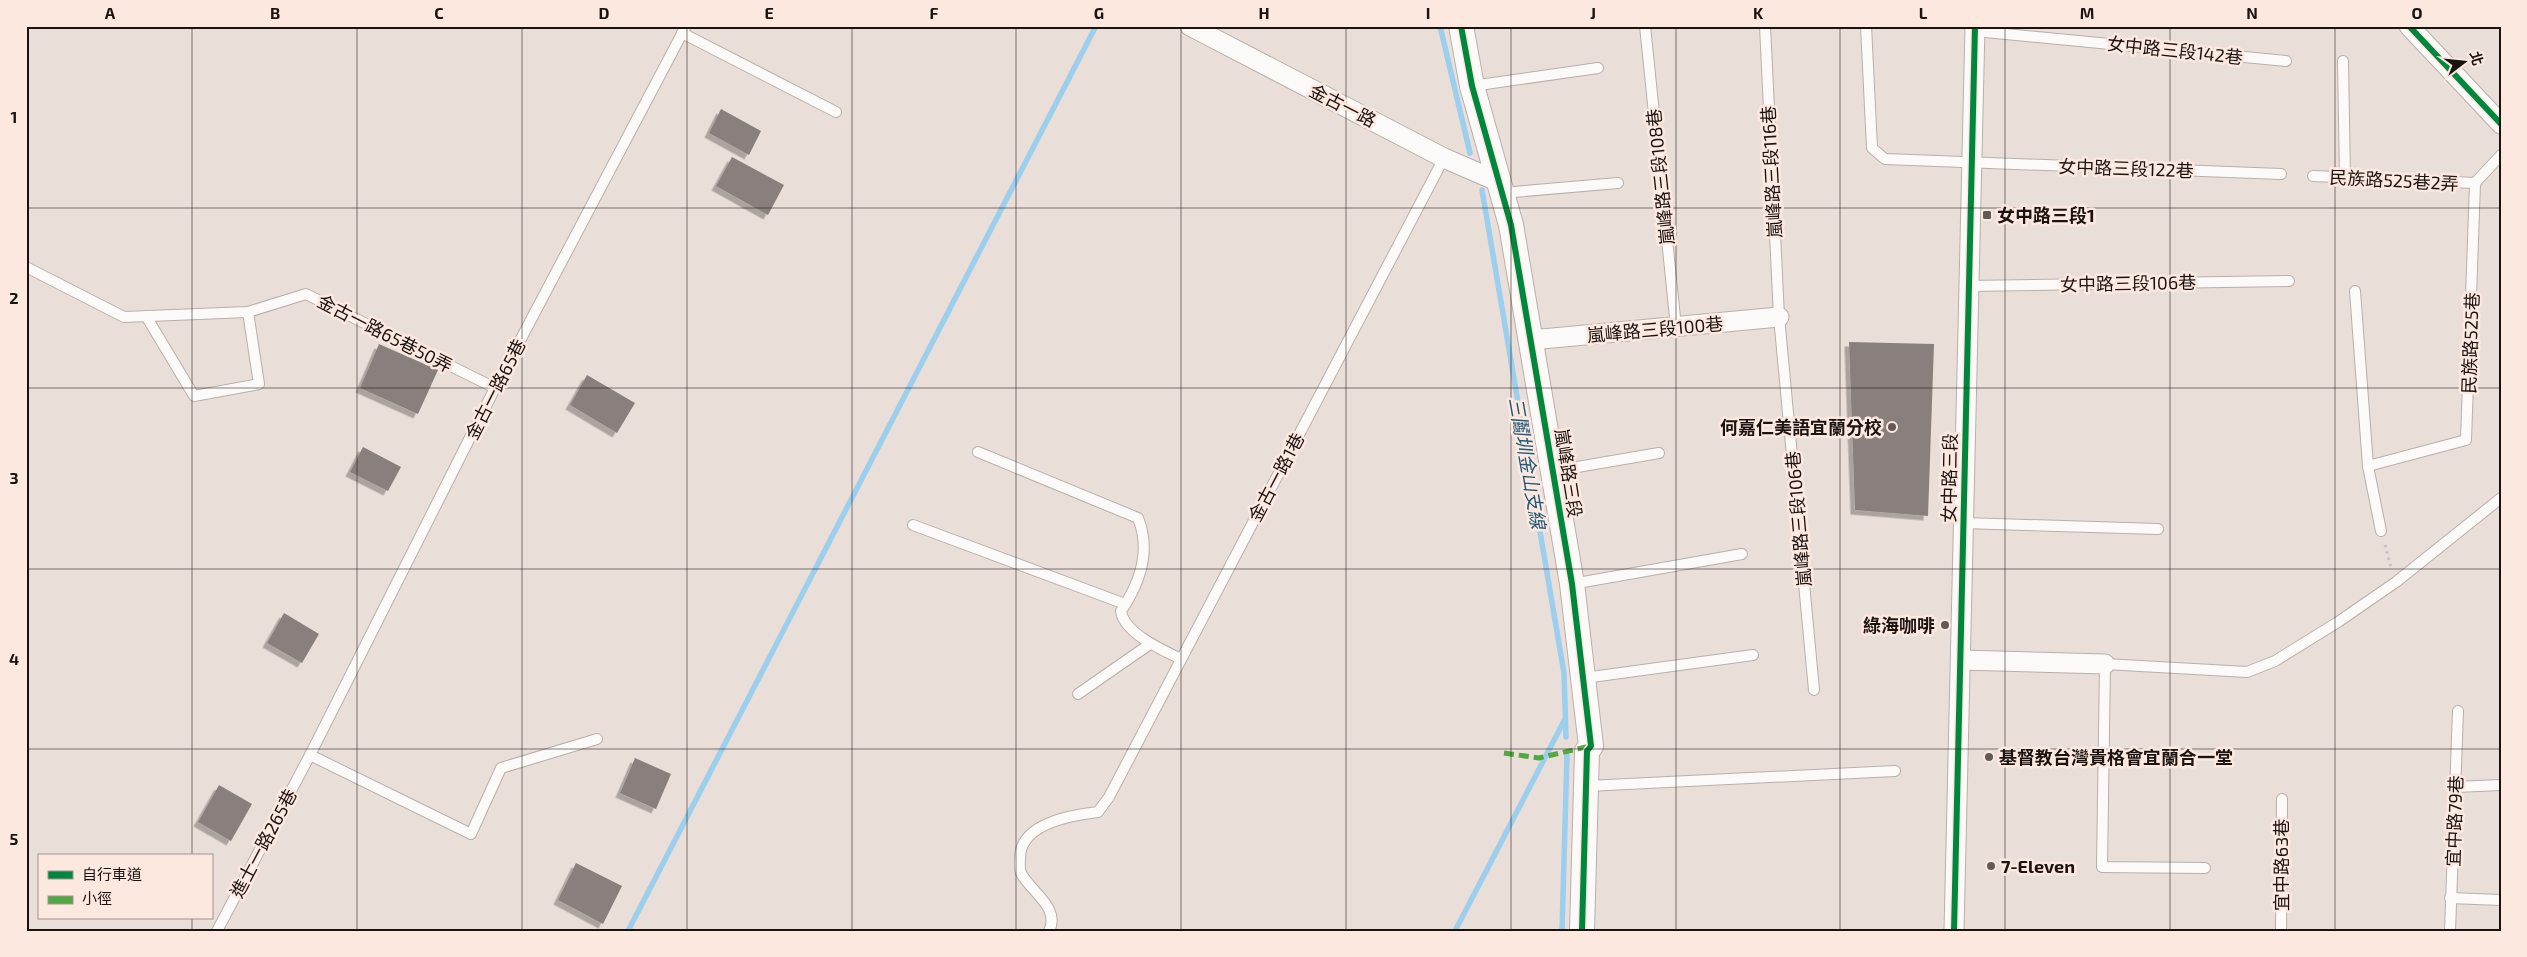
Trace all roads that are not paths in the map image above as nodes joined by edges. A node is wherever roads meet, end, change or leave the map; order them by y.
1 (1190, 26) edge
2 (1461, 26) edge
3 (1645, 26) edge
4 (1765, 26) edge
5 (1866, 26) edge
6 (2409, 26) edge
7 (1975, 28) edge
8 (684, 29) edge
9 (2286, 61) dead end
10 (2343, 61) dead end
11 (1598, 68) dead end
12 (1472, 86) junction
13 (836, 112) dead end
14 (2501, 124) edge
15 (2501, 155) edge
16 (1444, 158) junction
17 (1972, 162) junction
18 (2281, 174) dead end
19 (2313, 176) dead end
20 (2345, 178) junction
21 (1618, 183) dead end
22 (2475, 183) junction
23 (1499, 187) junction
24 (26, 268) edge
25 (2289, 281) dead end
26 (1968, 286) junction
27 (2355, 291) dead end
28 (248, 312) junction
29 (146, 316) junction
30 (1779, 318) junction
31 (1676, 327) junction
32 (1531, 340) junction
33 (495, 388) junction
34 (978, 452) dead end
35 (1659, 453) dead end
36 (2368, 466) junction
37 (1554, 471) junction
38 (2501, 498) edge
39 (1962, 523) junction
40 (913, 525) dead end
41 (2158, 529) dead end
42 (2381, 531) road end
43 (1742, 554) dead end
44 (1572, 584) junction
45 (1125, 604) junction
46 (1150, 644) junction
47 (1753, 655) dead end
48 (1181, 660) junction
49 (1961, 660) junction
50 (2104, 664) junction
51 (1584, 678) junction
52 (1814, 690) dead end
53 (1078, 694) dead end
54 (2458, 710) dead end
55 (598, 739) dead end
56 (310, 755) junction
57 (1895, 772) dead end
58 (2501, 785) edge
59 (1587, 786) junction
60 (2455, 787) junction
61 (2282, 799) dead end
62 (2205, 868) dead end
63 (2450, 898) junction
64 (2501, 900) edge
65 (216, 931) edge
66 (1049, 931) edge
67 (1582, 931) edge
68 (1954, 931) edge
69 (2281, 931) edge
70 (2450, 931) edge

1 - 16 street, 金古一路
2 - 12 street, 嵐峰路三段
3 - 31 lane, 嵐峰路三段108巷
4 - 30 lane, 嵐峰路三段116巷
5 - 17 lane, 女中路三段122巷
6 - 14 street
7 - 9 lane, 女中路三段142巷
7 - 17 street, 女中路三段
8 - 13 lane
8 - 33 lane, 金古一路65巷
10 - 20 lane
11 - 12 lane
12 - 23 street, 嵐峰路三段
15 - 22 lane
16 - 23 street, 金古一路
16 - 48 lane, 金古一路1巷
17 - 18 lane, 女中路三段122巷
17 - 26 street, 女中路三段
19 - 20 lane, 民族路525巷2弄
20 - 22 lane, 民族路525巷2弄
21 - 23 lane
22 - 36 lane, 民族路525巷
23 - 32 street, 嵐峰路三段
24 - 29 lane, 金古一路65巷50弄
25 - 26 lane, 女中路三段106巷
26 - 39 street, 女中路三段
27 - 36 lane
28 - 29 lane, 金古一路65巷50弄
28 - 29 lane
28 - 33 lane, 金古一路65巷50弄
30 - 31 street, 嵐峰路三段100巷
30 - 52 lane, 嵐峰路三段106巷
31 - 32 street, 嵐峰路三段100巷
32 - 37 street, 嵐峰路三段
33 - 56 lane, 金古一路65巷
34 - 45 lane
35 - 37 lane
36 - 42 lane
37 - 44 street, 嵐峰路三段
38 - 50 lane
39 - 41 lane
39 - 49 street, 女中路三段
40 - 45 lane
43 - 44 lane
44 - 51 street, 嵐峰路三段
45 - 46 lane
46 - 48 lane
46 - 53 lane
47 - 51 lane
48 - 66 lane, 金古一路1巷
49 - 50 street
49 - 68 street, 女中路三段
50 - 62 lane
51 - 59 street, 嵐峰路三段
54 - 60 lane, 宜中路79巷
55 - 56 lane
56 - 65 lane, 進士一路265巷
57 - 59 lane
58 - 60 lane
59 - 67 street, 嵐峰路三段
60 - 63 lane, 宜中路79巷
61 - 69 lane, 宜中路63巷
63 - 64 lane
63 - 70 lane, 宜中路79巷

